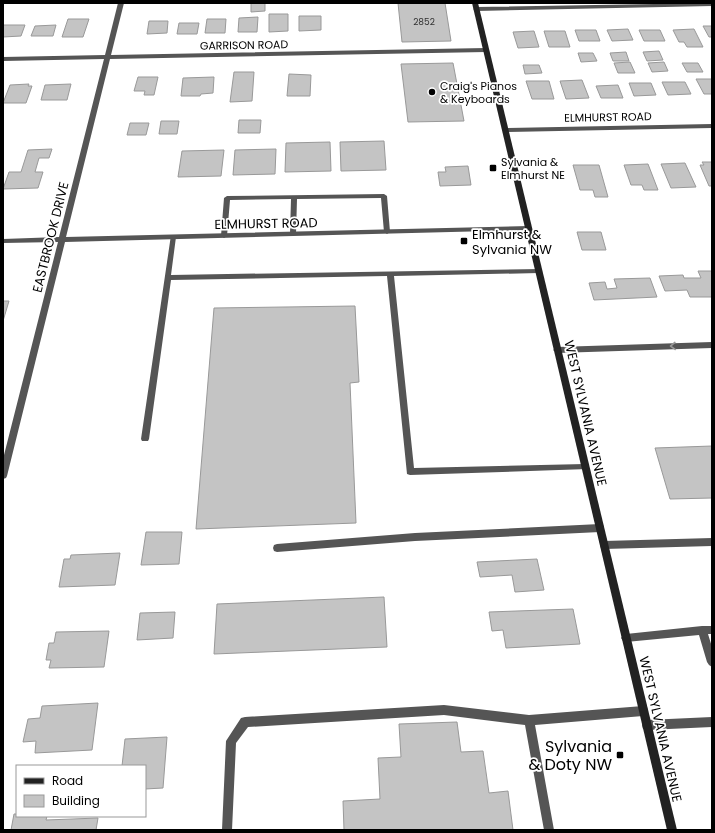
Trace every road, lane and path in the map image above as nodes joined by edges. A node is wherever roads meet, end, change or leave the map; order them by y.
1 (121, 3) edge
2 (712, 4) edge
3 (475, 6) edge
4 (486, 50) junction
5 (107, 57) junction
6 (3, 59) edge
7 (712, 126) edge
8 (505, 130) junction
9 (294, 197) junction
10 (529, 228) junction
11 (387, 232) junction
12 (293, 234) junction
13 (224, 236) junction
14 (173, 237) junction
15 (61, 240) junction
16 (3, 242) edge
17 (539, 271) junction
18 (390, 274) junction
19 (168, 278) junction
20 (712, 345) edge
21 (557, 350) junction
22 (146, 438) dead end
23 (585, 466) junction
24 (3, 476) edge
25 (600, 528) junction
26 (712, 542) edge
27 (604, 545) junction
28 (277, 548) dead end
29 (707, 630) edge
30 (626, 638) junction
31 (712, 662) edge
32 (644, 711) junction
33 (529, 720) junction
34 (712, 722) edge
35 (647, 725) junction
36 (227, 830) edge
37 (549, 830) edge
38 (672, 830) edge

1 - 5 street, EASTBROOK DRIVE
2 - 3 street
3 - 4 main road, WEST SYLVANIA AVENUE
4 - 5 street, GARRISON ROAD
4 - 8 main road, WEST SYLVANIA AVENUE
5 - 6 street, GARRISON ROAD
5 - 15 street, EASTBROOK DRIVE
7 - 8 street, ELMHURST ROAD
8 - 10 main road, WEST SYLVANIA AVENUE
9 - 11 street
9 - 12 street
9 - 13 street
10 - 11 street, ELMHURST ROAD
10 - 17 main road, WEST SYLVANIA AVENUE
11 - 12 street, ELMHURST ROAD
12 - 13 street, ELMHURST ROAD
13 - 14 street, ELMHURST ROAD
14 - 15 street, ELMHURST ROAD
14 - 19 street
15 - 16 street, ELMHURST ROAD
15 - 24 street, EASTBROOK DRIVE
17 - 18 street
17 - 21 main road, WEST SYLVANIA AVENUE
18 - 19 street
18 - 23 street
19 - 22 street
20 -> 21 street
21 - 23 main road, WEST SYLVANIA AVENUE
23 - 25 main road, WEST SYLVANIA AVENUE
25 - 27 main road, WEST SYLVANIA AVENUE
25 - 28 street
26 - 27 street
27 - 30 main road, WEST SYLVANIA AVENUE
29 - 30 street
29 - 31 street
30 - 32 main road, WEST SYLVANIA AVENUE
32 - 33 street
32 - 35 main road, WEST SYLVANIA AVENUE
33 - 36 street
33 - 37 street
34 - 35 street
35 - 38 main road, WEST SYLVANIA AVENUE

